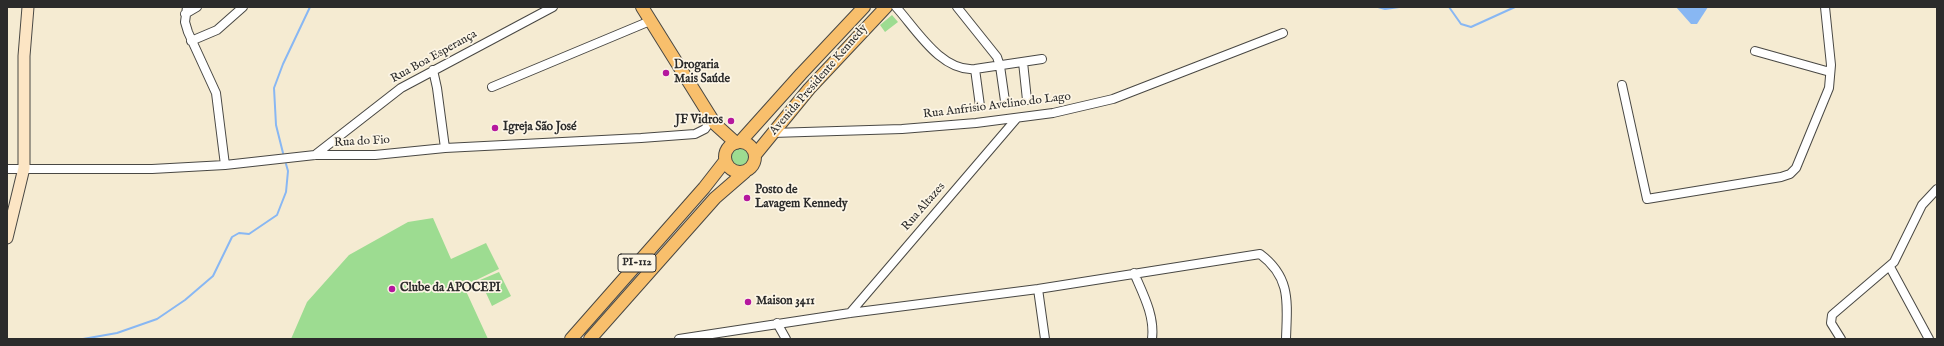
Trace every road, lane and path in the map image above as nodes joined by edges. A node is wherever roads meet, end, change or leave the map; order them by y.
1 (28, 7) edge
2 (197, 7) edge
3 (242, 7) edge
4 (553, 7) edge
5 (642, 7) edge
6 (864, 7) edge
7 (886, 7) edge
8 (896, 7) edge
9 (957, 7) edge
10 (1825, 7) edge
11 (186, 10) edge
12 (650, 21) junction
13 (1283, 33) dead end
14 (191, 41) junction
15 (1755, 51) dead end
16 (1042, 60) dead end
17 (1023, 62) junction
18 (1000, 66) junction
19 (975, 69) junction
20 (433, 70) junction
21 (1830, 72) junction
22 (1622, 85) dead end
23 (492, 87) dead end
24 (1027, 100) dead end
25 (1005, 101) dead end
26 (980, 106) dead end
27 (1017, 118) junction
28 (714, 122) junction
29 (772, 132) junction
30 (738, 142) junction
31 (445, 148) junction
32 (315, 155) junction
33 (755, 156) junction
34 (725, 158) junction
35 (225, 164) junction
36 (24, 168) junction
37 (7, 169) edge
38 (744, 172) junction
39 (1937, 189) edge
40 (7, 238) edge
41 (1890, 267) junction
42 (1134, 273) junction
43 (1038, 289) junction
44 (594, 312) junction
45 (850, 313) junction
46 (606, 322) junction
47 (777, 323) junction
48 (571, 339) edge
49 (590, 339) edge
50 (679, 339) edge
51 (786, 339) edge
52 (1045, 339) edge
53 (1152, 339) edge
54 (1286, 339) edge
55 (1841, 339) edge
56 (1929, 339) edge

1 - 36 street
2 - 11 street
3 - 14 street
4 - 20 street, Rua Boa Esperança
5 - 12 main road
6 - 30 main road, Avenida Presidente Kennedy / PI-112
7 - 29 main road, Avenida Presidente Kennedy / PI-112
8 - 19 street
9 - 18 street
10 - 21 street
11 - 14 street
12 - 23 street
12 - 28 main road
13 - 27 street, Rua Anfrisio Avelino do Lago
14 - 35 street
15 - 21 street
16 - 17 street
17 - 18 street
17 - 24 street
18 - 19 street
18 - 25 street
19 - 26 street
20 - 31 street
20 - 32 street, Rua Boa Esperança
21 - 22 street
27 - 29 street, Rua Anfrisio Avelino do Lago
27 - 45 street, Rua Altazes
28 - 30 main road
28 - 31 street, Rua do Fio
28 - 34 main road
29 - 33 main road, Avenida Presidente Kennedy / PI-112
30 - 33 main road
30 - 34 main road, Avenida Presidente Kennedy / PI-112
31 - 32 street, Rua do Fio
32 - 35 street, Rua do Fio
33 - 38 main road, Avenida Presidente Kennedy / PI-112
34 - 38 main road
34 - 44 main road, Avenida Presidente Kennedy / PI-112
35 - 36 street, Rua do Fio
36 - 37 street, Rua do Fio
36 - 40 street
38 - 46 main road, Avenida Presidente Kennedy / PI-112
39 - 41 street
41 - 55 street
41 - 56 street
42 - 43 street
42 - 53 street
42 - 54 street
43 - 45 street
43 - 52 street
44 - 46 main road
44 - 48 main road, Avenida Presidente Kennedy / PI-112
45 - 47 street
46 - 49 main road, Avenida Presidente Kennedy / PI-112
47 - 50 street
47 - 51 street

